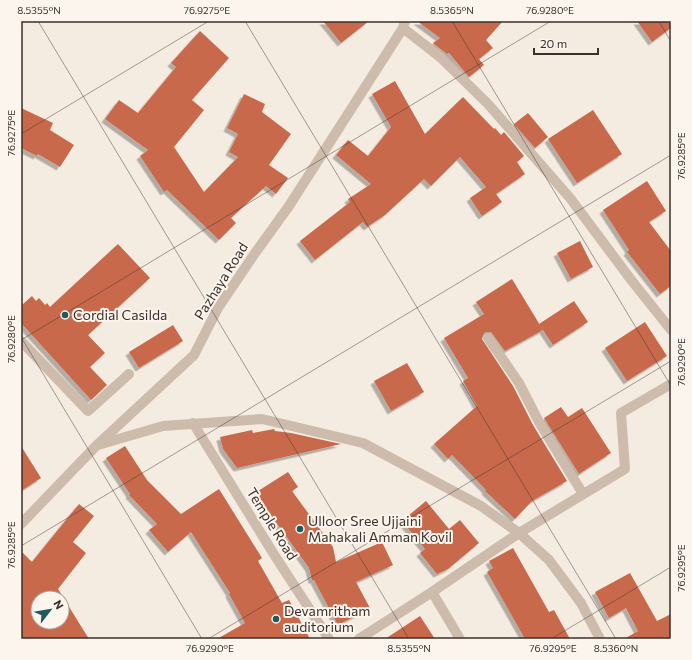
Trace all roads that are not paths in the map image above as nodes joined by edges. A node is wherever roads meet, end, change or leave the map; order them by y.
1 (404, 25) edge
2 (671, 330) edge
3 (488, 338) dead end
4 (21, 341) edge
5 (129, 374) dead end
6 (671, 384) edge
7 (193, 423) junction
8 (96, 446) junction
9 (583, 494) junction
10 (21, 524) edge
11 (519, 533) junction
12 (432, 592) junction
13 (329, 639) edge
14 (359, 639) edge
15 (460, 639) edge
16 (600, 639) edge

1 - 2 street
1 - 8 street, Pazhaya Road
3 - 9 street
4 - 5 street
6 - 9 street
7 - 8 street
7 - 11 street
7 - 13 street, Temple Road
8 - 10 street, Pazhaya Road
9 - 11 street
11 - 12 street
11 - 16 street
12 - 14 street
12 - 15 street

